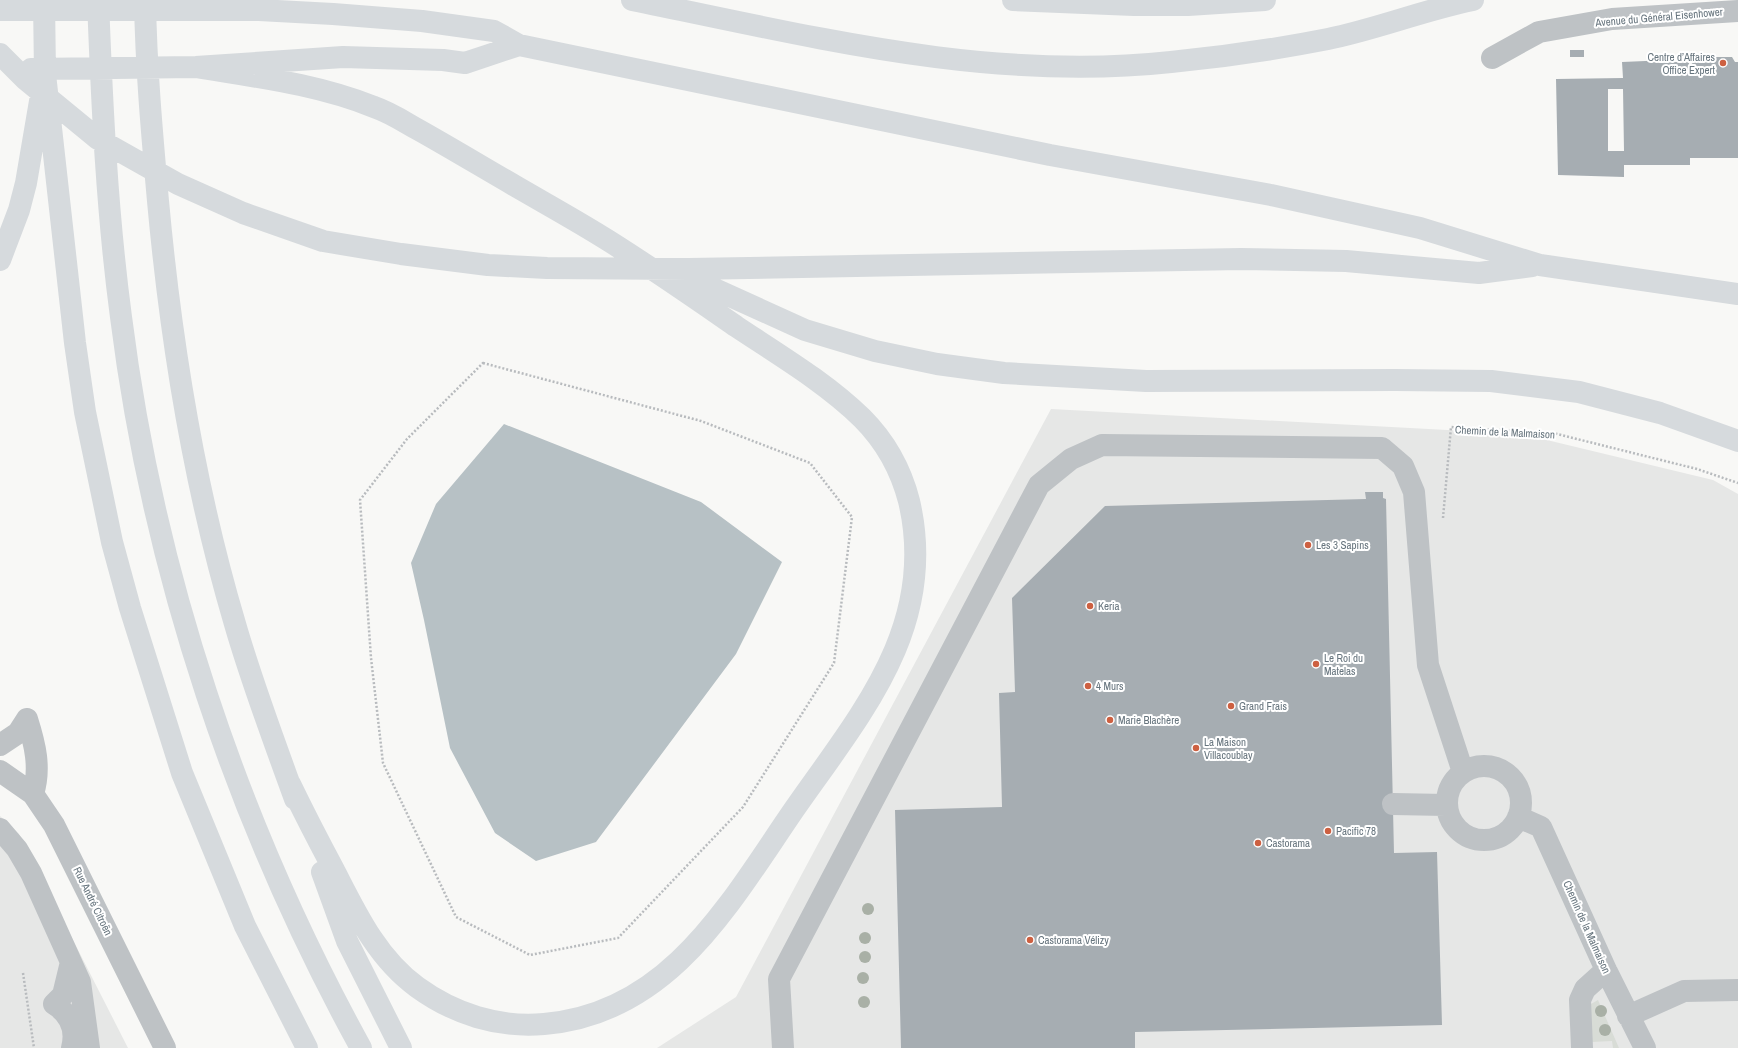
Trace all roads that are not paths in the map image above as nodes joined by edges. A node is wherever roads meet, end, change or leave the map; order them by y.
1 (44, 0) edge
2 (98, 0) edge
3 (145, 0) edge
4 (632, 0) edge
5 (1013, 0) edge
6 (1265, 0) edge
7 (1473, 0) edge
8 (1441, 3) edge
9 (0, 10) edge
10 (1738, 11) edge
11 (519, 45) junction
12 (0, 54) edge
13 (1492, 58) dead end
14 (196, 68) junction
15 (0, 70) edge
16 (43, 123) junction
17 (610, 242) junction
18 (0, 260) edge
19 (1540, 265) junction
20 (1738, 294) edge
21 (1738, 441) edge
22 (0, 745) edge
23 (0, 771) edge
24 (1463, 772) junction
25 (290, 784) junction
26 (33, 794) junction
27 (1393, 804) dead end
28 (1446, 805) junction
29 (1518, 817) junction
30 (0, 829) edge
31 (71, 962) junction
32 (1606, 970) junction
33 (1738, 990) edge
34 (1628, 1016) junction
35 (72, 1048) edge
36 (89, 1048) edge
37 (165, 1048) edge
38 (307, 1048) edge
39 (361, 1048) edge
40 (401, 1048) edge
41 (783, 1048) edge
42 (1582, 1048) edge
43 (1644, 1048) edge

1 - 16 highway
2 - 39 highway
3 - 25 highway
4 - 8 highway
5 - 6 highway
7 - 8 highway
9 - 11 highway
10 - 13 street, Avenue du Général Eisenhower
11 - 14 highway
11 - 19 highway
12 - 19 highway
14 - 15 highway
14 - 17 highway
16 - 18 highway
16 - 38 highway
17 - 21 highway
17 - 25 highway
19 - 20 highway
22 - 26 street
23 - 26 street, Rue André Citroën
24 - 28 street
24 - 29 street
24 - 41 street
25 - 40 highway
26 - 37 street, Rue André Citroën
27 - 28 street
28 - 29 street
29 - 32 street, Chemin de la Malmaison
30 - 31 street
31 - 35 street
31 - 36 street
32 - 34 street, Chemin de la Malmaison
32 - 42 street
33 - 34 street
34 - 43 street, Chemin de la Malmaison

